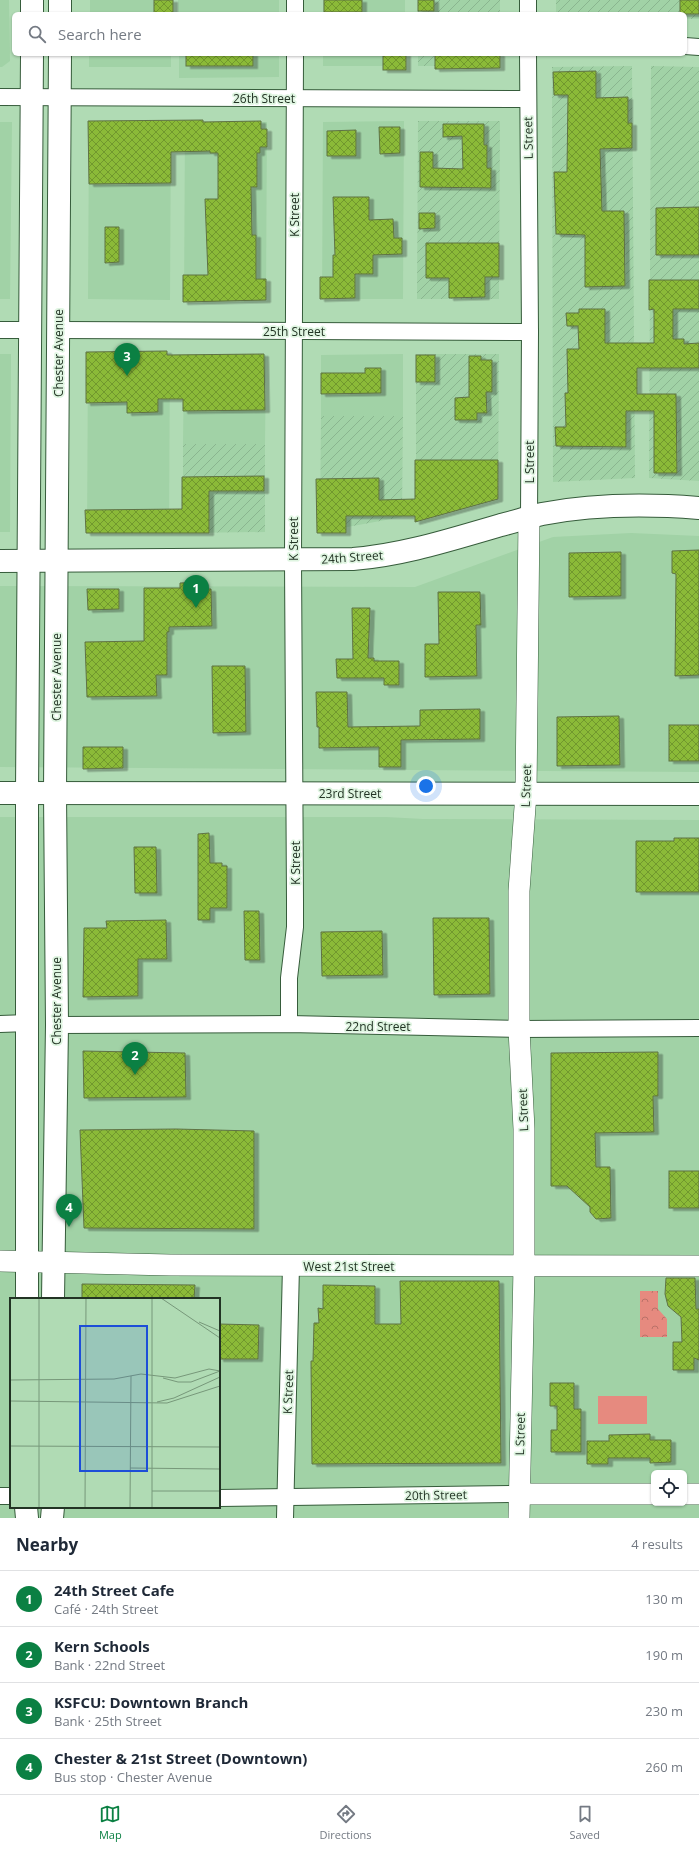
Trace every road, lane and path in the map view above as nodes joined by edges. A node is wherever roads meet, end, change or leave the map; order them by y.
1 (32, 0) edge
2 (60, 0) edge
3 (295, 0) edge
4 (528, 0) edge
5 (32, 12) edge
6 (60, 12) edge
7 (295, 12) edge
8 (528, 12) edge
9 (687, 46) edge
10 (699, 46) edge
11 (32, 56) edge
12 (60, 56) edge
13 (295, 56) edge
14 (528, 56) edge
15 (0, 97) edge
16 (60, 97) junction
17 (32, 98) junction
18 (295, 98) junction
19 (527, 100) junction
20 (0, 330) edge
21 (30, 330) junction
22 (58, 330) junction
23 (294, 331) junction
24 (530, 332) junction
25 (58, 422) junction
26 (699, 508) edge
27 (529, 518) junction
28 (293, 560) junction
29 (0, 561) edge
30 (29, 561) junction
31 (57, 561) junction
32 (0, 793) edge
33 (27, 793) junction
34 (55, 793) junction
35 (295, 793) junction
36 (526, 793) junction
37 (699, 794) edge
38 (28, 1023) junction
39 (0, 1024) edge
40 (288, 1024) junction
41 (57, 1025) junction
42 (699, 1028) edge
43 (519, 1029) junction
44 (0, 1261) edge
45 (28, 1261) junction
46 (53, 1262) junction
47 (291, 1266) junction
48 (699, 1266) edge
49 (524, 1267) junction
50 (27, 1298) edge
51 (53, 1298) edge
52 (519, 1494) junction
53 (651, 1494) edge
54 (687, 1494) edge
55 (699, 1494) edge
56 (285, 1496) junction
57 (220, 1498) edge
58 (285, 1518) edge
59 (519, 1518) edge

1 - 5 main road
2 - 6 main road
3 - 7 street
4 - 8 street
9 - 10 street
11 - 17 main road
12 - 16 main road, Chester Avenue
13 - 18 street, K Street
14 - 19 street, L Street
15 - 17 street, 26th Street
16 - 17 street, 26th Street
16 - 18 street, 26th Street
16 - 22 main road, Chester Avenue
17 - 21 main road
18 - 19 street, 26th Street
18 - 23 street, K Street
19 - 24 street, L Street
20 - 21 street
21 - 25 main road
21 - 30 main road
22 - 23 street, 25th Street
22 - 25 main road, Chester Avenue
23 - 24 street, 25th Street
23 - 28 street, K Street
24 - 27 street, L Street
25 - 31 main road, Chester Avenue
26 - 27 main road, 24th Street
27 - 28 main road, 24th Street
27 - 36 street, L Street
28 - 31 main road, 24th Street
28 - 35 street, K Street
29 - 30 main road, 24th Street
30 - 31 main road, 24th Street
30 - 33 main road
31 - 34 main road, Chester Avenue
32 - 33 main road, 23rd Street
33 - 34 main road, 23rd Street
33 - 38 main road
34 - 35 main road, 23rd Street
34 - 41 main road, Chester Avenue
35 - 36 main road, 23rd Street
35 - 40 street, K Street
36 - 37 main road, 23rd Street
36 - 43 street, L Street
38 - 39 street
38 - 45 main road
40 - 41 street, 22nd Street
40 - 43 street, 22nd Street
41 - 46 main road, Chester Avenue
42 - 43 street, 22nd Street
43 - 49 street, L Street
44 - 45 street, West 21st Street
45 - 46 street, West 21st Street
45 - 50 main road
46 - 47 street, West 21st Street
46 - 51 main road, Chester Avenue
47 - 49 street, West 21st Street
47 - 56 street, K Street
48 - 49 street, West 21st Street
49 - 52 street, L Street
52 - 53 street, 20th Street
52 - 56 street, 20th Street
52 - 59 street, L Street
54 - 55 street
56 - 57 street, 20th Street
56 - 58 street, K Street

